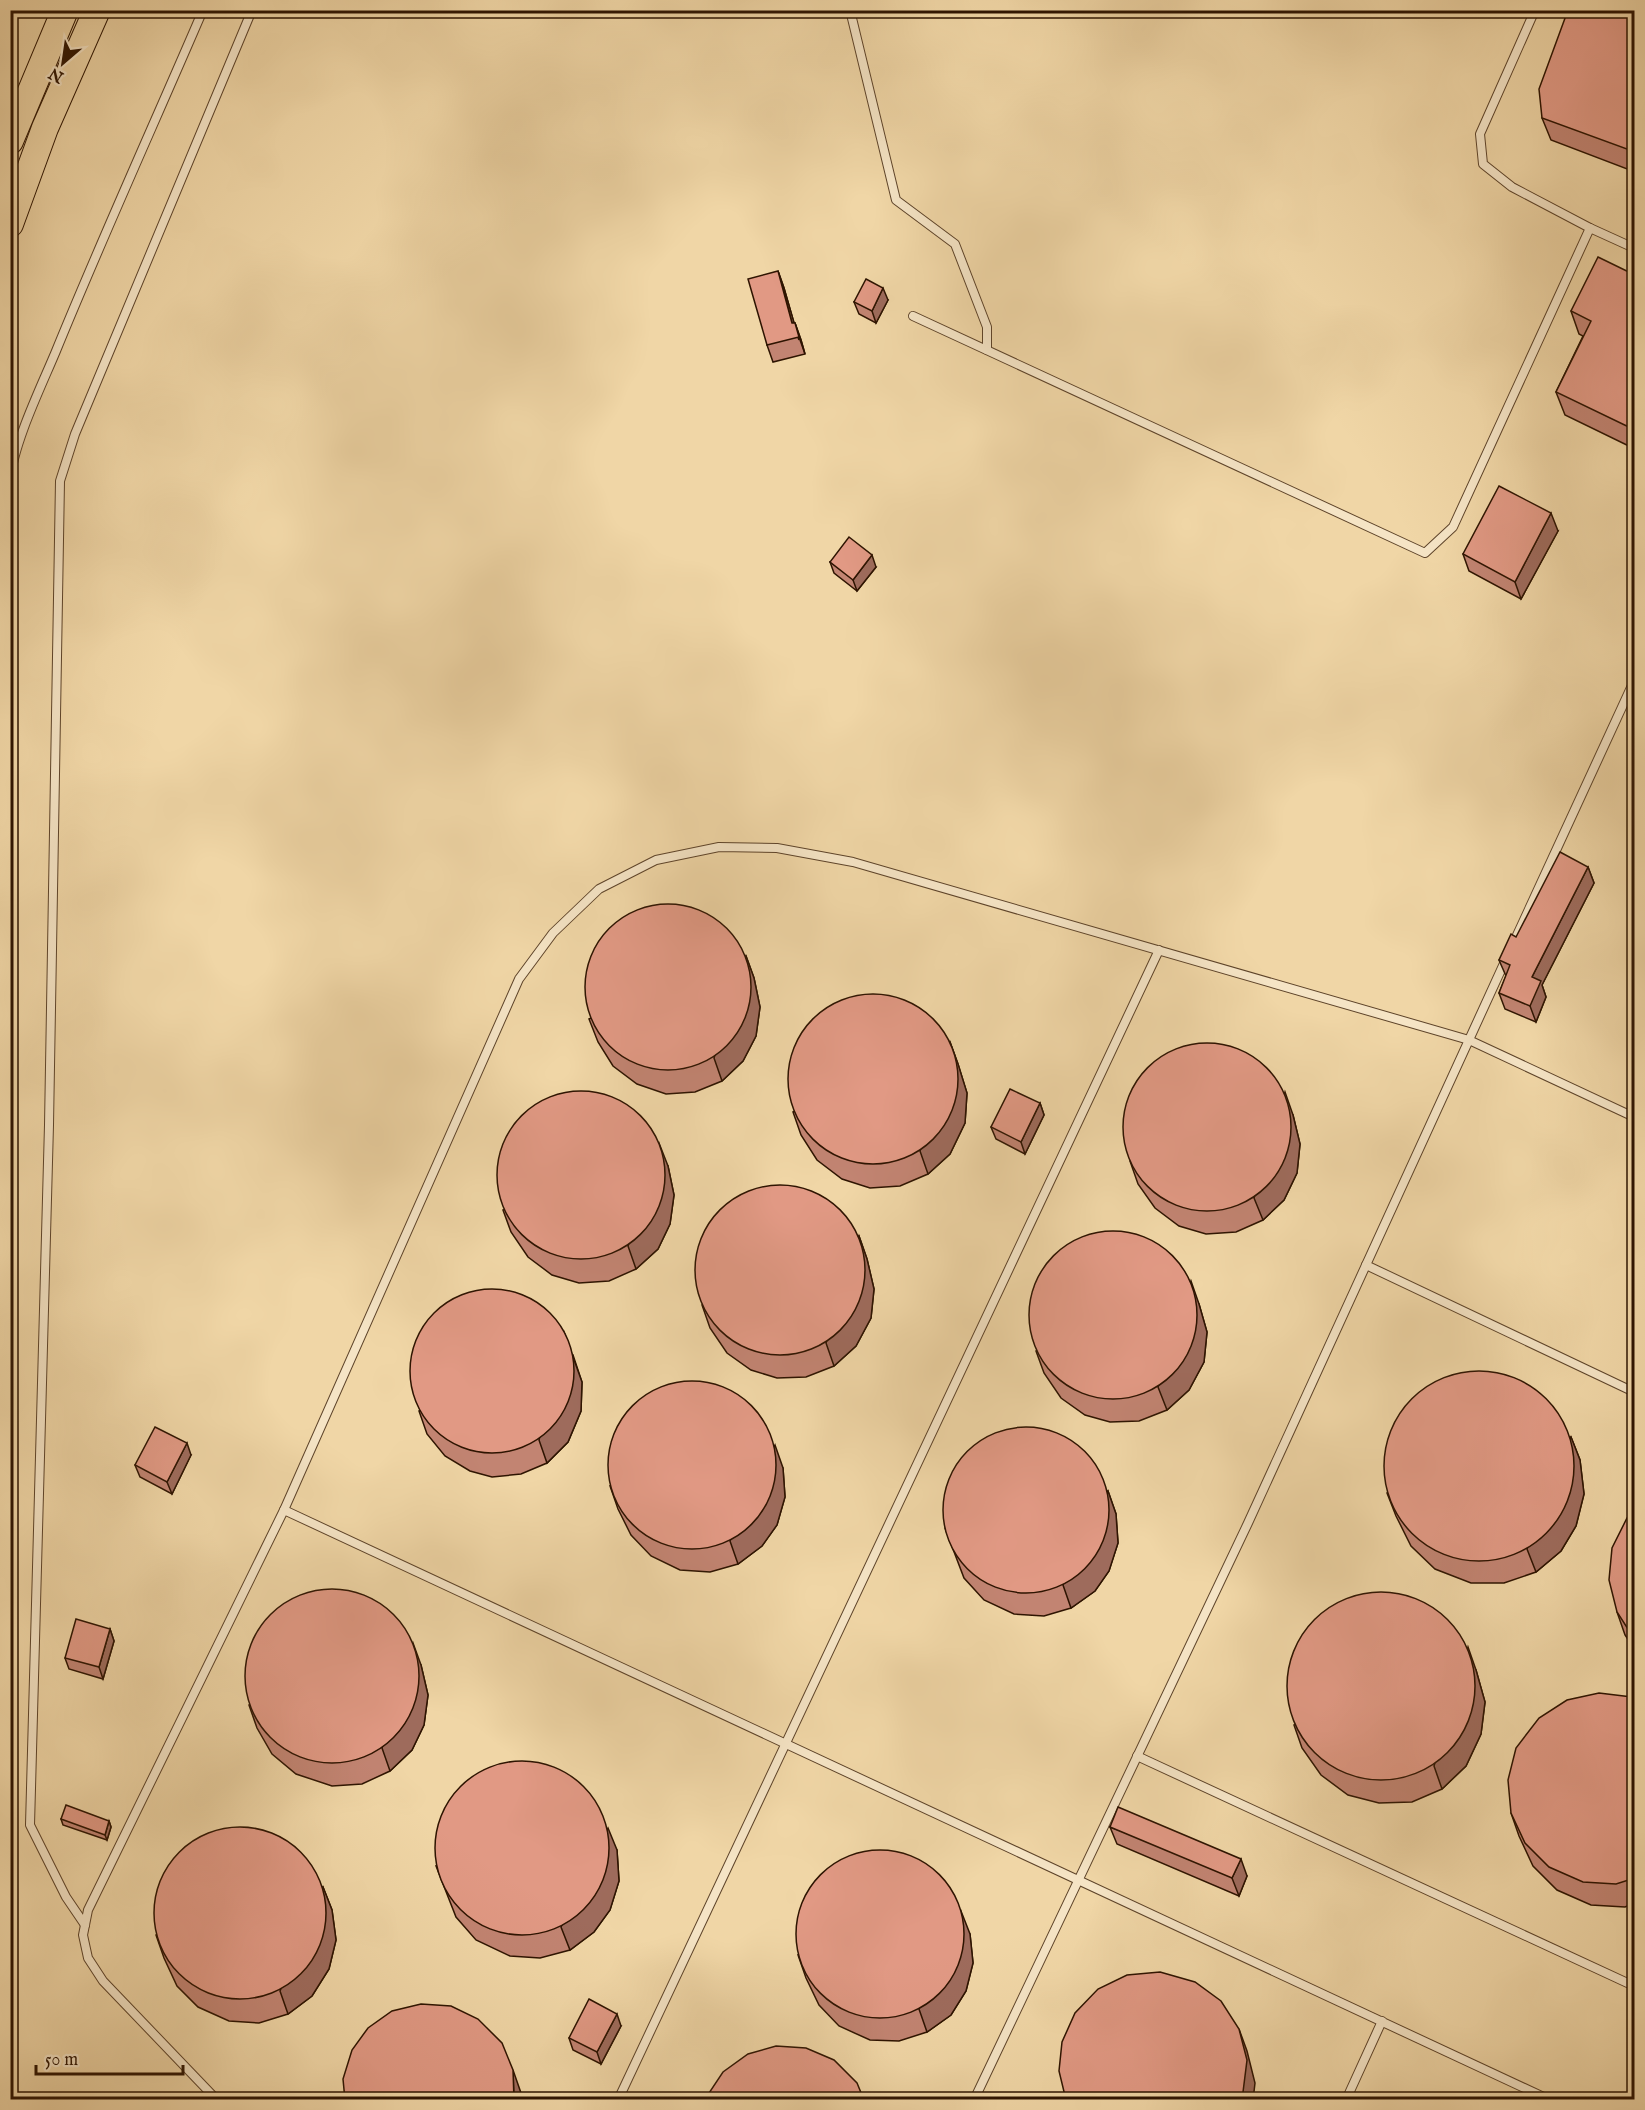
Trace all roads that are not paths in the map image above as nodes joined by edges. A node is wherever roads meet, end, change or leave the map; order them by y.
1 (64, 10) edge
2 (97, 10) edge
3 (203, 10) edge
4 (252, 10) edge
5 (850, 10) edge
6 (1535, 10) edge
7 (10, 141) edge
8 (10, 224) edge
9 (1590, 228) junction
10 (1635, 248) edge
11 (913, 316) dead end
12 (987, 350) junction
13 (10, 480) edge
14 (1635, 681) edge
15 (1159, 950) junction
16 (1469, 1040) junction
17 (1635, 1117) edge
18 (1366, 1265) junction
19 (1635, 1392) edge
20 (284, 1510) junction
21 (786, 1743) junction
22 (1137, 1756) junction
23 (1078, 1879) junction
24 (85, 1925) junction
25 (1635, 1986) edge
26 (1382, 2021) junction
27 (218, 2100) edge
28 (618, 2100) edge
29 (974, 2100) edge
30 (1346, 2100) edge
31 (1550, 2100) edge

1 - 7 highway
2 - 8 highway
3 - 13 lane
4 - 24 lane
5 - 12 lane
6 - 9 lane
9 - 10 lane
9 - 12 lane
11 - 12 lane
14 - 16 lane
15 - 16 lane
15 - 20 lane
15 - 21 lane
16 - 17 lane
16 - 18 lane
18 - 19 lane
18 - 22 lane
20 - 21 lane
20 - 24 lane
21 - 23 lane
21 - 28 lane
22 - 23 lane
22 - 25 lane
23 - 26 lane
23 - 29 lane
24 - 27 lane
26 - 30 lane
26 - 31 lane

